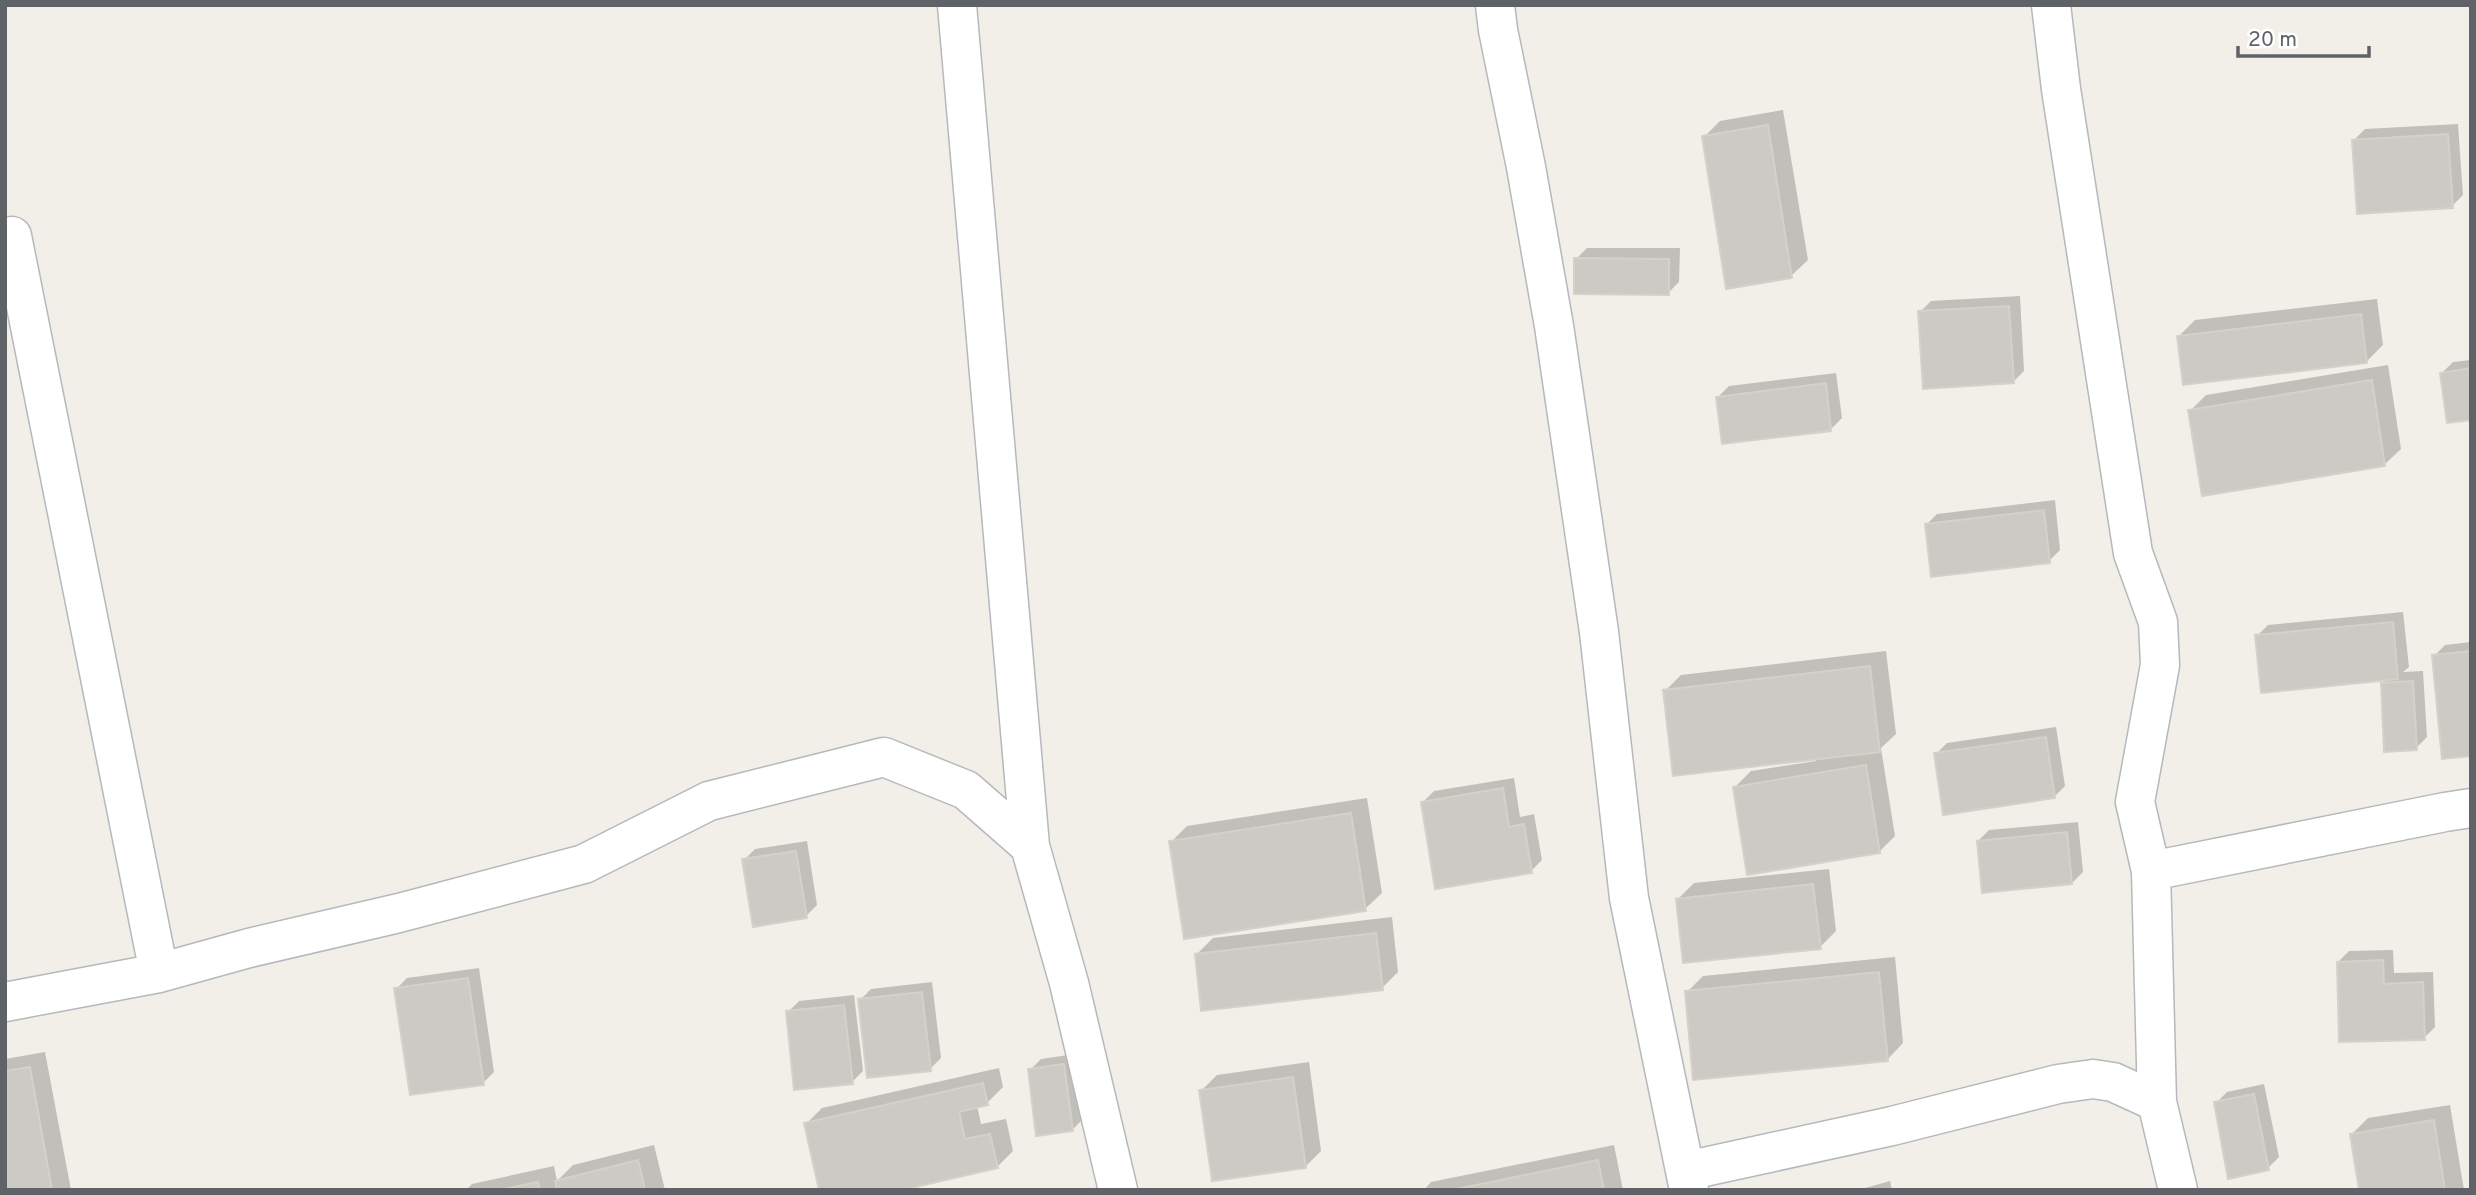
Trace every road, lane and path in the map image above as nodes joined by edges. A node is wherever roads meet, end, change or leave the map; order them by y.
1 (957, 5) edge
2 (1495, 5) edge
3 (2051, 5) edge
4 (12, 236) dead end
5 (2471, 808) edge
6 (1030, 846) junction
7 (2151, 871) junction
8 (159, 973) junction
9 (5, 1002) edge
10 (2157, 1102) junction
11 (1688, 1180) edge
12 (1118, 1190) edge
13 (2178, 1190) edge

1 - 6 street
2 - 11 street
3 - 7 street
4 - 8 street
5 - 7 street
6 - 8 street
6 - 12 street
7 - 10 street
8 - 9 street
10 - 11 street
10 - 13 street

